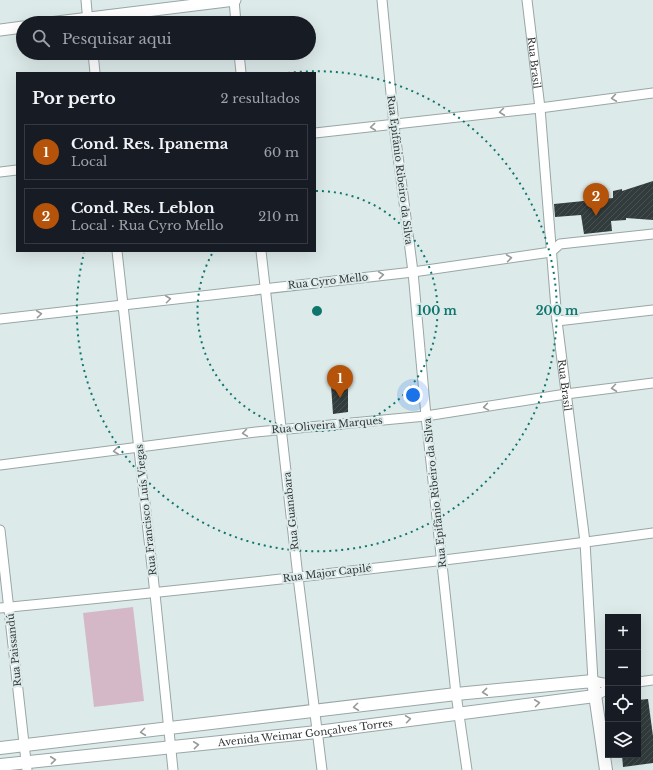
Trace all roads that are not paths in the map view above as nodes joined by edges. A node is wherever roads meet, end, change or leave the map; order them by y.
1 (86, 0) edge
2 (234, 0) edge
3 (382, 0) edge
4 (527, 0) edge
5 (88, 16) edge
6 (117, 16) edge
7 (235, 16) edge
8 (16, 27) edge
9 (0, 30) edge
10 (94, 60) edge
11 (240, 60) edge
12 (95, 72) edge
13 (241, 72) edge
14 (653, 93) edge
15 (540, 108) junction
16 (394, 125) junction
17 (316, 133) edge
18 (16, 170) edge
19 (0, 172) edge
20 (653, 234) edge
21 (117, 252) edge
22 (262, 252) edge
23 (551, 252) junction
24 (413, 272) junction
25 (266, 287) junction
26 (123, 305) junction
27 (653, 310) edge
28 (0, 319) edge
29 (557, 321) junction
30 (653, 383) edge
31 (566, 394) junction
32 (426, 416) junction
33 (282, 429) junction
34 (139, 448) junction
35 (0, 465) edge
36 (0, 530) edge
37 (653, 532) edge
38 (585, 542) junction
39 (443, 560) junction
40 (298, 577) junction
41 (155, 594) junction
42 (0, 608) edge
43 (10, 608) junction
44 (653, 680) edge
45 (594, 681) junction
46 (641, 682) edge
47 (605, 683) edge
48 (605, 691) edge
49 (456, 694) junction
50 (595, 696) junction
51 (314, 712) junction
52 (460, 712) junction
53 (168, 729) junction
54 (317, 732) junction
55 (24, 745) junction
56 (170, 747) junction
57 (0, 748) edge
58 (0, 766) edge
59 (26, 766) edge
60 (173, 770) edge
61 (322, 770) edge
62 (467, 770) edge
63 (606, 770) edge

1 - 5 street
2 - 6 street
2 - 7 street
3 - 16 street, Rua Epifânio Ribeiro da Silva
4 - 15 street, Rua Brasil
8 - 9 street
10 - 12 street
11 - 13 street
14 -> 15 street
15 -> 16 street
15 - 23 street, Rua Brasil
16 -> 17 street
16 - 24 street, Rua Epifânio Ribeiro da Silva
18 - 19 street
20 - 23 street, Rua Cyro Mello
21 - 26 street, Rua Francisco Luís Viegas
22 - 25 street, Rua Guanabara
24 -> 23 street, Rua Cyro Mello
23 - 29 street, Rua Brasil
25 -> 24 street, Rua Cyro Mello
24 - 32 street, Rua Epifânio Ribeiro da Silva
26 -> 25 street, Rua Cyro Mello
25 - 33 street, Rua Guanabara
28 -> 26 street, Rua Cyro Mello
26 - 34 street, Rua Francisco Luís Viegas
27 - 29 street
29 - 31 street, Rua Brasil
30 -> 31 street, Rua Oliveira Marques
31 -> 32 street, Rua Oliveira Marques
31 - 38 street, Rua Brasil
32 - 33 street, Rua Oliveira Marques
32 - 39 street, Rua Epifânio Ribeiro da Silva
33 -> 34 street, Rua Oliveira Marques
33 - 40 street, Rua Guanabara
34 -> 35 street, Rua Oliveira Marques
34 - 41 street, Rua Francisco Luís Viegas
36 - 43 street, Rua Paissandú
37 - 38 street, Rua Major Capilé
38 - 39 street, Rua Major Capilé
38 - 45 street, Rua Brasil
39 - 40 street, Rua Major Capilé
39 - 49 street, Rua Epifânio Ribeiro da Silva
40 - 41 street, Rua Major Capilé
40 - 51 street, Rua Guanabara
41 - 43 street, Rua Major Capilé
41 - 53 street, Rua Francisco Luís Viegas
42 - 43 street, Rua Major Capilé
43 - 55 street, Rua Paissandú
44 - 46 street
45 - 47 street, Avenida Weimar Gonçalves Torres
45 -> 49 main road, Avenida Weimar Gonçalves Torres
45 - 50 main road, Rua Brasil
48 - 50 street, Avenida Weimar Gonçalves Torres
49 -> 51 main road, Avenida Weimar Gonçalves Torres
49 - 52 street, Rua Epifânio Ribeiro da Silva
52 -> 50 main road, Avenida Weimar Gonçalves Torres
50 - 63 main road, Rua Brasil
51 - 53 main road, Avenida Weimar Gonçalves Torres
51 - 54 street, Rua Guanabara
54 -> 52 main road, Avenida Weimar Gonçalves Torres
52 - 62 street, Rua Epifânio Ribeiro da Silva
53 -> 55 main road, Avenida Weimar Gonçalves Torres
53 - 56 street, Rua Francisco Luís Viegas
56 -> 54 main road, Avenida Weimar Gonçalves Torres
54 - 61 street, Rua Guanabara
55 - 57 main road, Avenida Weimar Gonçalves Torres
55 - 59 street, Rua Paissandú
59 -> 56 main road, Avenida Weimar Gonçalves Torres
56 - 60 street, Rua Francisco Luís Viegas
58 - 59 main road, Avenida Weimar Gonçalves Torres

